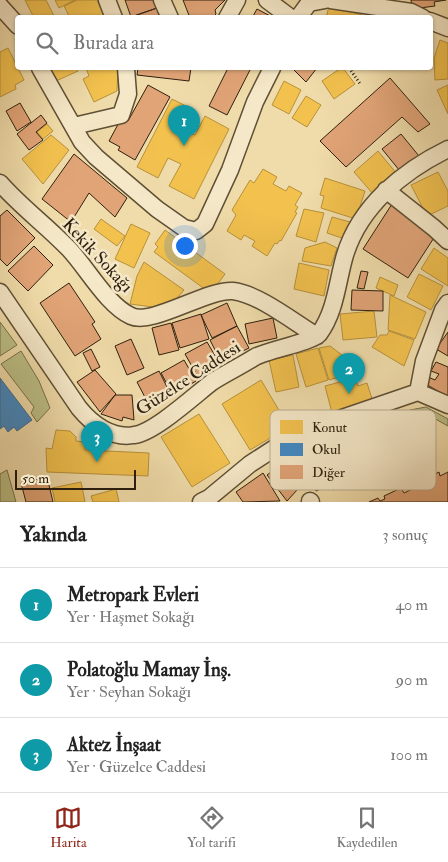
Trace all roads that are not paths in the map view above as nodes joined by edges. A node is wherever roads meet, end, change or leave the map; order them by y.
1 (107, 0) edge
2 (162, 0) edge
3 (237, 0) edge
4 (267, 0) edge
5 (325, 0) edge
6 (331, 0) edge
7 (0, 6) edge
8 (113, 15) edge
9 (169, 15) edge
10 (229, 15) edge
11 (287, 15) edge
12 (300, 15) edge
13 (417, 15) edge
14 (433, 22) edge
15 (15, 23) edge
16 (448, 28) edge
17 (41, 70) edge
18 (126, 70) edge
19 (271, 70) edge
20 (74, 126) junction
21 (448, 150) edge
22 (0, 183) edge
23 (386, 190) junction
24 (448, 241) edge
25 (0, 292) edge
26 (448, 303) edge
27 (317, 336) junction
28 (418, 392) junction
29 (448, 405) edge
30 (365, 410) edge
31 (270, 451) edge
32 (201, 502) edge

1 - 8 street
2 - 9 street
3 - 10 street
4 - 11 street
5 - 12 street
6 - 13 street
7 - 15 street
14 - 16 street
17 - 20 street
18 - 20 street
19 - 20 street
21 - 23 street
22 - 27 street, Kekik Sokağı
23 - 24 street
23 - 27 street
25 - 27 street, Güzelce Caddesi
26 - 28 street
28 - 29 street
28 - 30 street
31 - 32 street

